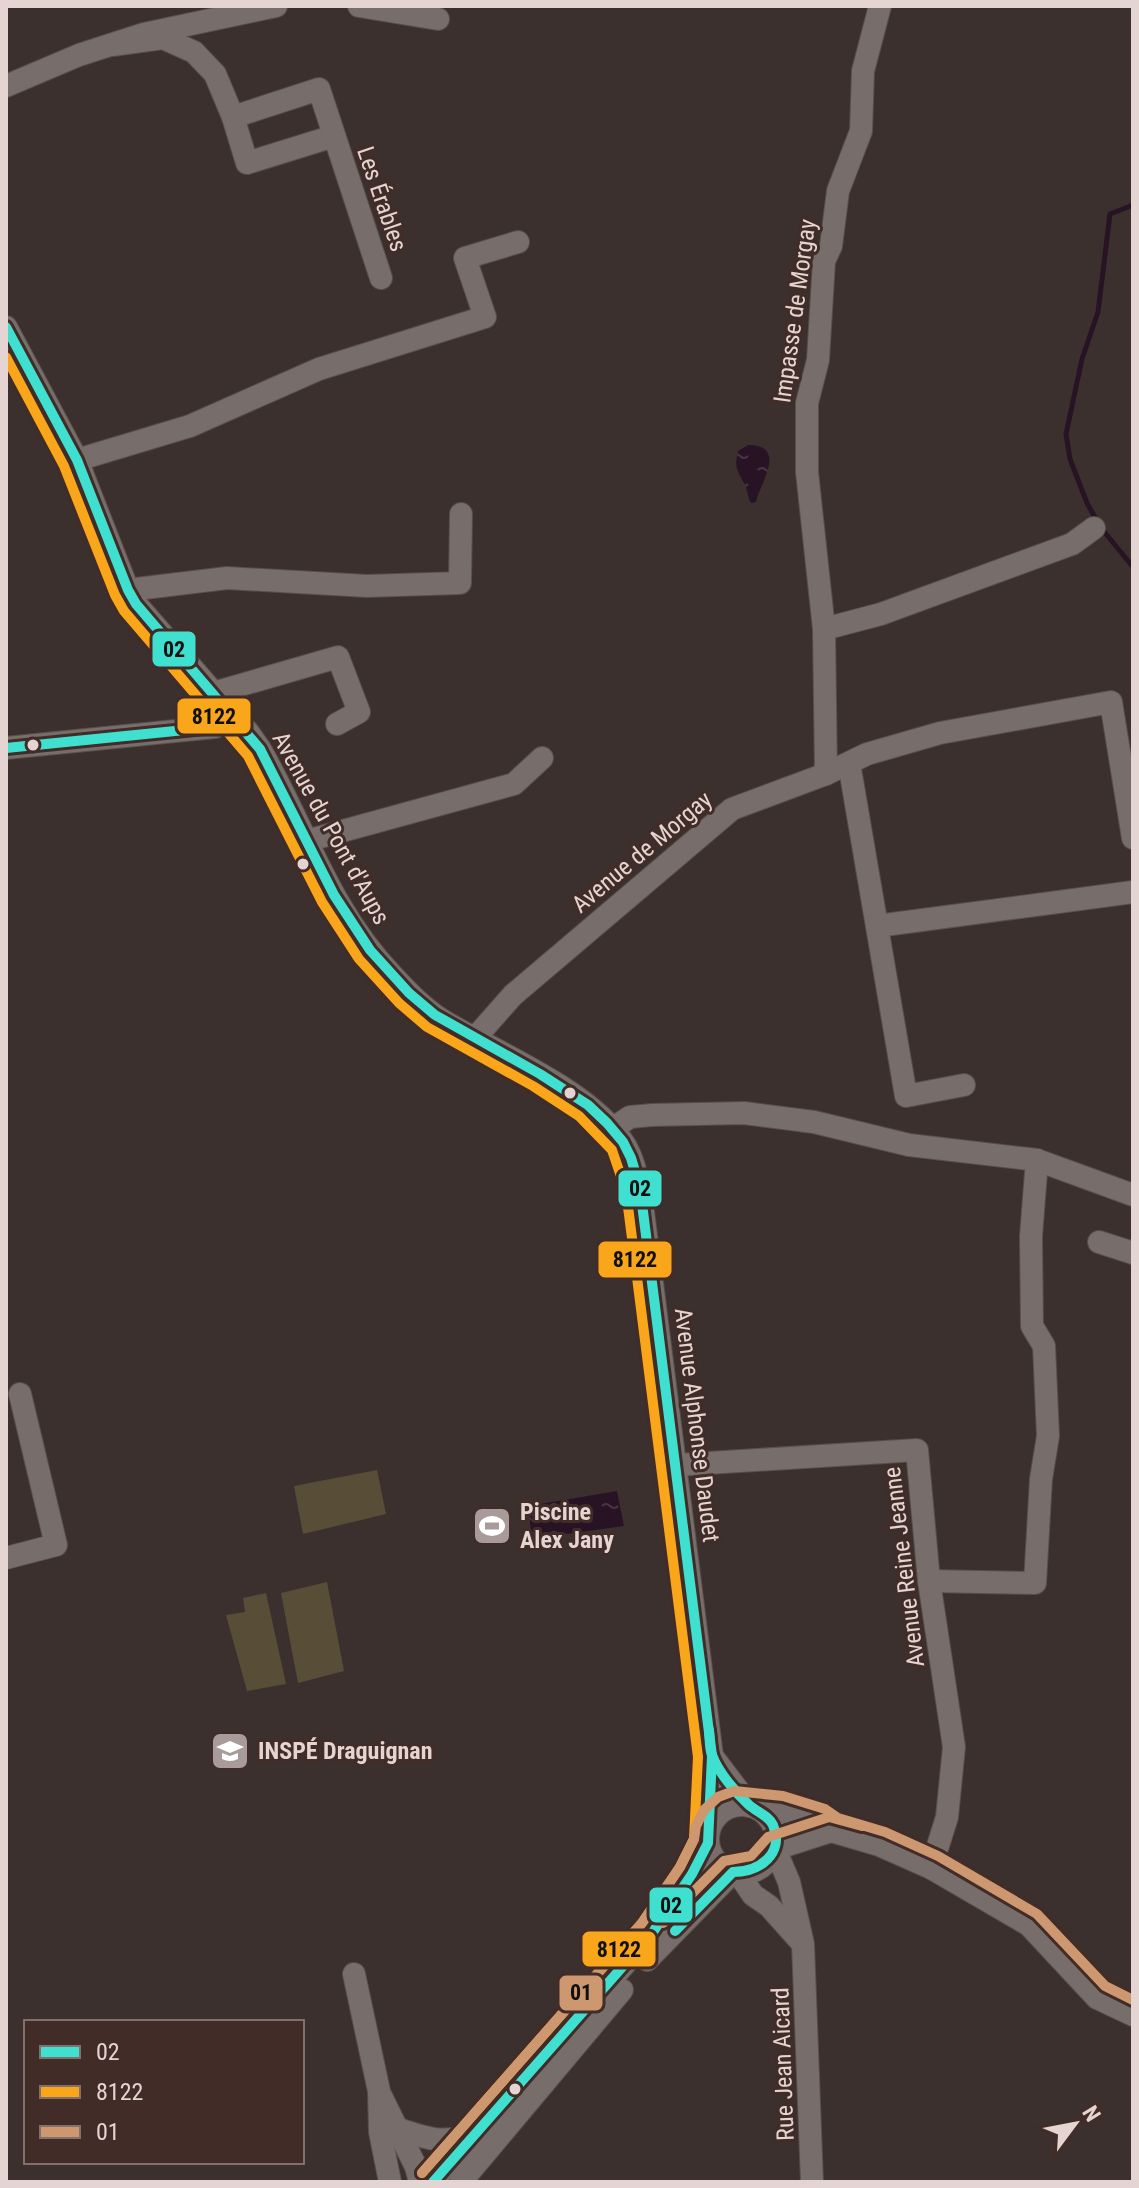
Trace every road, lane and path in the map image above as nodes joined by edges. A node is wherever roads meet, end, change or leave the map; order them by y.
1 (276, 6) edge
2 (359, 6) edge
3 (880, 6) edge
4 (438, 19) dead end
5 (112, 45) junction
6 (6, 86) edge
7 (233, 117) junction
8 (334, 136) junction
9 (518, 242) dead end
10 (381, 278) dead end
11 (6, 327) edge
12 (77, 460) junction
13 (461, 514) dead end
14 (1094, 528) dead end
15 (128, 590) junction
16 (824, 629) junction
17 (213, 693) junction
18 (238, 720) junction
19 (337, 724) dead end
20 (6, 748) edge
21 (542, 758) dead end
22 (849, 763) junction
23 (826, 774) junction
24 (1133, 838) edge
25 (306, 841) junction
26 (1133, 892) edge
27 (877, 926) junction
28 (475, 1038) junction
29 (964, 1085) dead end
30 (612, 1129) junction
31 (1037, 1160) junction
32 (1133, 1195) edge
33 (1099, 1242) dead end
34 (1133, 1253) edge
35 (20, 1394) dead end
36 (676, 1465) junction
37 (6, 1558) edge
38 (929, 1581) junction
39 (712, 1756) junction
40 (755, 1808) junction
41 (831, 1831) junction
42 (709, 1836) junction
43 (775, 1849) junction
44 (931, 1868) junction
45 (736, 1873) junction
46 (713, 1894) junction
47 (753, 1895) junction
48 (803, 1944) junction
49 (354, 1974) dead end
50 (1133, 2015) edge
51 (379, 2091) junction
52 (398, 2129) junction
53 (475, 2135) junction
54 (390, 2182) edge
55 (420, 2182) edge
56 (433, 2182) edge
57 (461, 2182) edge
58 (812, 2182) edge

1 - 5 street
2 - 4 street
3 - 16 street, Impasse de Morgay
5 - 6 street
5 - 7 street, Les Érables
7 - 8 street, Les Érables
7 - 8 street, Les Érables
8 - 10 street, Les Érables
9 - 12 street
11 - 12 street, Avenue du Pont d'Aups
12 - 15 street, Avenue du Pont d'Aups
13 - 15 street
14 - 16 street
15 - 17 street, Avenue du Pont d'Aups
16 - 23 street
17 - 18 street, Avenue du Pont d'Aups
17 - 19 street
18 - 20 street
18 - 25 street, Avenue du Pont d'Aups
21 - 25 street
22 - 23 street, Avenue de Morgay
22 - 24 street, Avenue de Morgay
22 - 27 street
23 - 28 street, Avenue de Morgay
25 - 28 street, Avenue du Pont d'Aups
26 - 27 street
27 - 29 street
28 - 30 street, Avenue Alphonse Daudet
30 - 31 street
30 - 36 street, Avenue Alphonse Daudet
31 - 32 street
31 - 38 street
33 - 34 street
35 - 37 street
36 - 38 street, Avenue Reine Jeanne
36 - 39 street, Avenue Alphonse Daudet
38 - 44 street, Avenue Reine Jeanne
39 - 40 street
39 - 42 street, Avenue Alphonse Daudet
40 - 41 street
40 - 42 street
40 - 43 street
41 - 43 street
41 - 44 street
42 - 45 street
42 - 53 street
43 - 45 street
43 - 48 street, Rue Jean Aicard
44 - 50 street
45 - 46 street
45 - 47 street
46 - 47 street
46 - 57 street
47 - 48 street
48 - 58 street, Rue Jean Aicard
49 - 51 street
51 - 52 street
51 - 54 street
52 - 53 street
52 - 55 street
53 - 56 street

